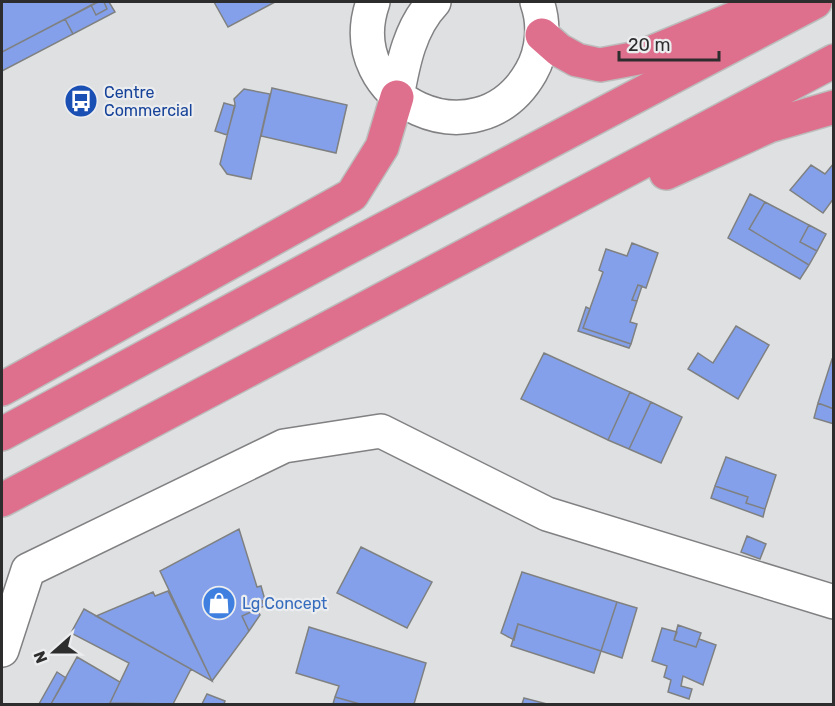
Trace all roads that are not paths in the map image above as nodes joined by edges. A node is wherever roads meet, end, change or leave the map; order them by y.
1 (373, 2) edge
2 (434, 2) edge
3 (537, 2) edge
4 (774, 2) edge
5 (815, 2) edge
6 (542, 35) junction
7 (834, 62) edge
8 (397, 97) junction
9 (834, 107) edge
10 (358, 312) junction
11 (2, 389) edge
12 (2, 434) edge
13 (2, 500) edge
14 (834, 602) edge
15 (2, 650) edge

1 - 8 street
2 - 8 street
3 - 6 street
4 - 6 highway
5 - 12 highway
6 - 8 street
7 - 10 highway
8 - 11 highway
9 - 10 highway
10 - 13 highway
14 - 15 street

